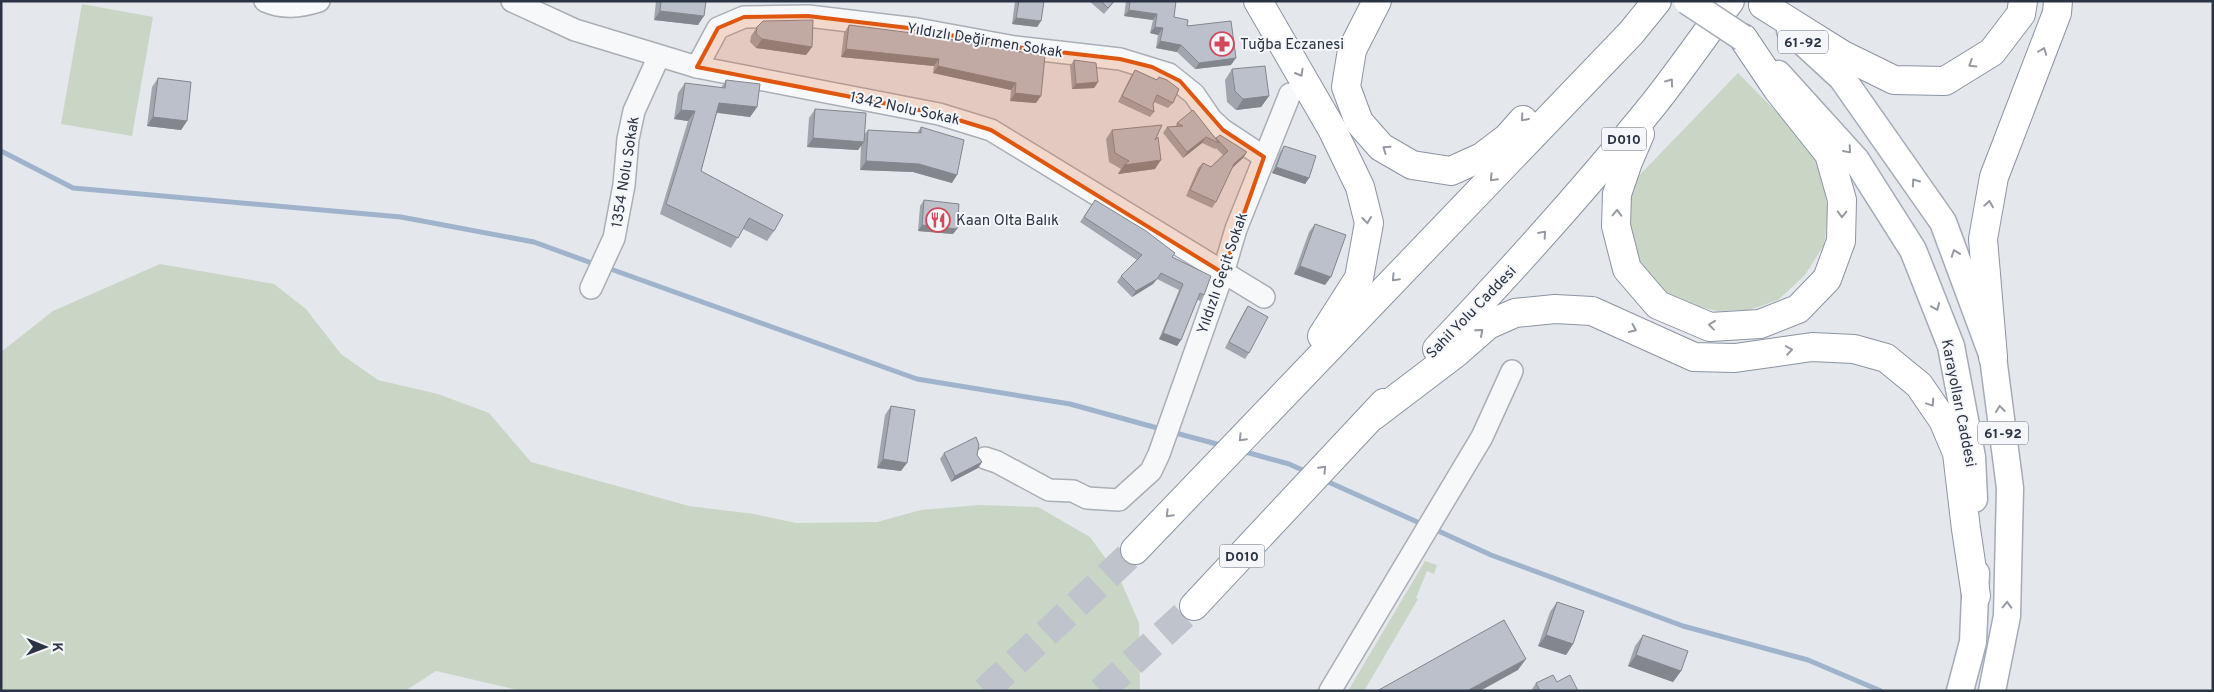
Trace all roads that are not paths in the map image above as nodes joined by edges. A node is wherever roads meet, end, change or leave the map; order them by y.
1 (265, 1) edge
2 (319, 1) edge
3 (512, 1) edge
4 (1258, 1) edge
5 (1378, 1) edge
6 (1657, 1) edge
7 (1687, 1) edge
8 (1730, 1) edge
9 (2024, 1) edge
10 (2058, 1) edge
11 (1760, 3) edge
12 (1631, 33) junction
13 (1743, 38) junction
14 (659, 56) junction
15 (697, 67) junction
16 (1290, 94) dead end
17 (1654, 104) junction
18 (1264, 157) junction
19 (1222, 273) junction
20 (591, 288) dead end
21 (1264, 297) dead end
22 (1993, 357) junction
23 (1512, 371) dead end
24 (1276, 404) junction
25 (1372, 416) junction
26 (985, 458) dead end
27 (1135, 550) tunnel mouth
28 (1976, 596) junction
29 (1194, 606) tunnel mouth
30 (1330, 691) edge
31 (1960, 691) edge
32 (1992, 691) edge

1 - 2 street
3 - 14 street, 1342 Nolu Sokak
4 -> 24 highway
12 -> 5 highway
6 - 12 highway
7 - 13 main road, Karayolları Caddesi / 61-92, bridge
17 -> 8 highway, Sahil Yolu Caddesi / D010
9 -> 11 highway
22 -> 10 highway
22 -> 11 main road, 61-92
12 -> 24 highway
13 -> 17 highway
13 -> 28 main road, Karayolları Caddesi / 61-92
14 - 15 street, 1342 Nolu Sokak
14 - 20 street, 1354 Nolu Sokak
15 - 18 street, Yıldızlı Değirmen Sokak
15 - 19 street, 1342 Nolu Sokak
16 - 18 street, Yıldızlı Geçit Sokak
25 -> 17 highway, Sahil Yolu Caddesi / D010
18 - 19 street, Yıldızlı Geçit Sokak
19 - 21 street, 1342 Nolu Sokak
19 - 26 street, Yıldızlı Geçit Sokak
32 -> 22 main road, 61-92
23 - 30 street
24 -> 27 highway
25 -> 28 highway
29 -> 25 highway, Sahil Yolu Caddesi / D010
28 - 31 main road, Karayolları Caddesi / 61-92

